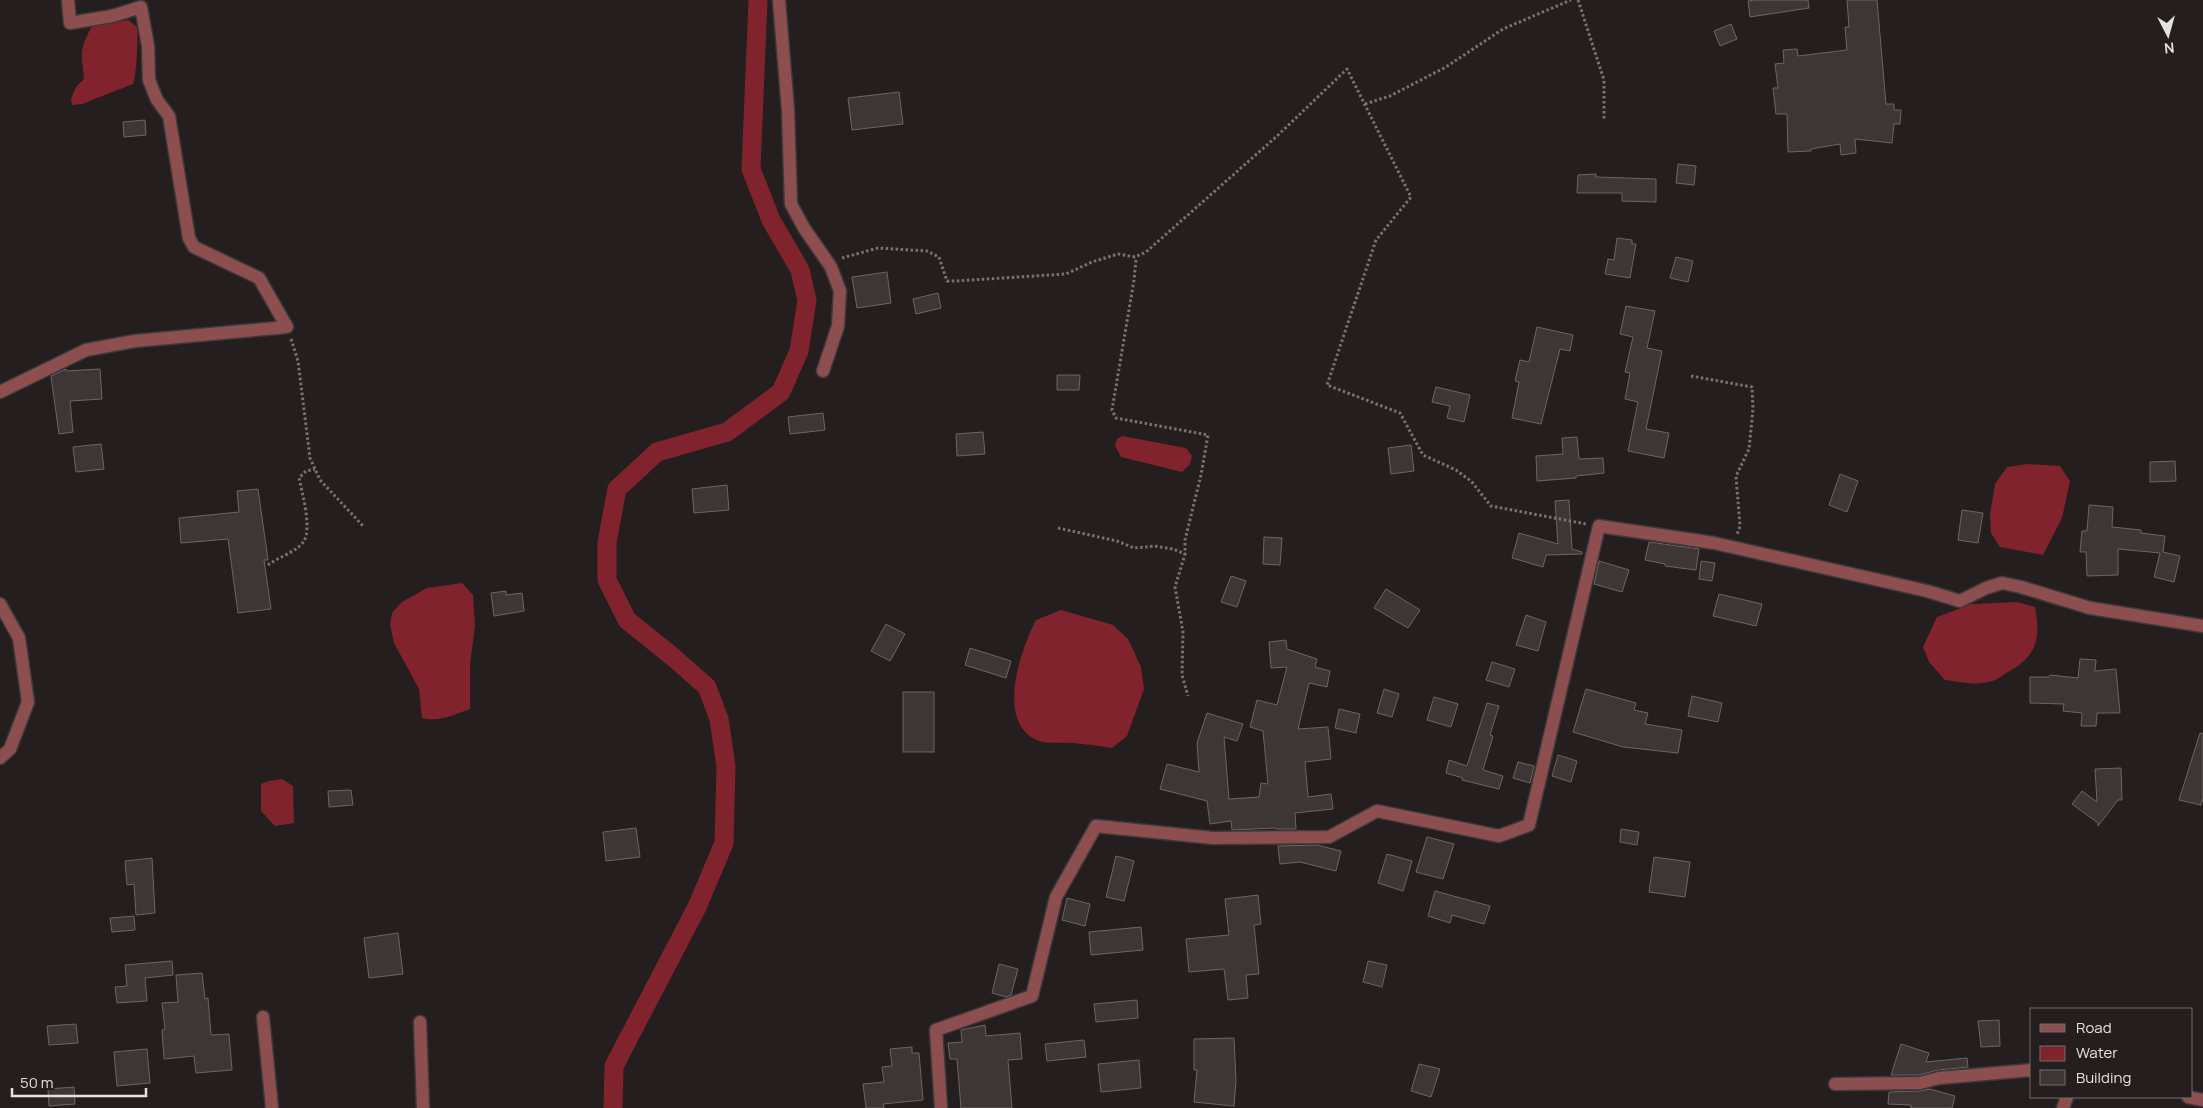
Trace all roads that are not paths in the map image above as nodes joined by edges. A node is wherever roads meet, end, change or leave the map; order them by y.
1 (68, 0) edge
2 (779, 0) edge
3 (823, 371) dead end
4 (0, 392) edge
5 (0, 604) edge
6 (2203, 626) edge
7 (0, 758) edge
8 (263, 1017) dead end
9 (420, 1022) dead end
10 (2030, 1070) edge
11 (1835, 1084) dead end
12 (272, 1108) edge
13 (423, 1108) edge
14 (941, 1108) edge

1 - 4 street
2 - 3 street
5 - 7 street
6 - 14 street
8 - 12 street
9 - 13 street
10 - 11 street

